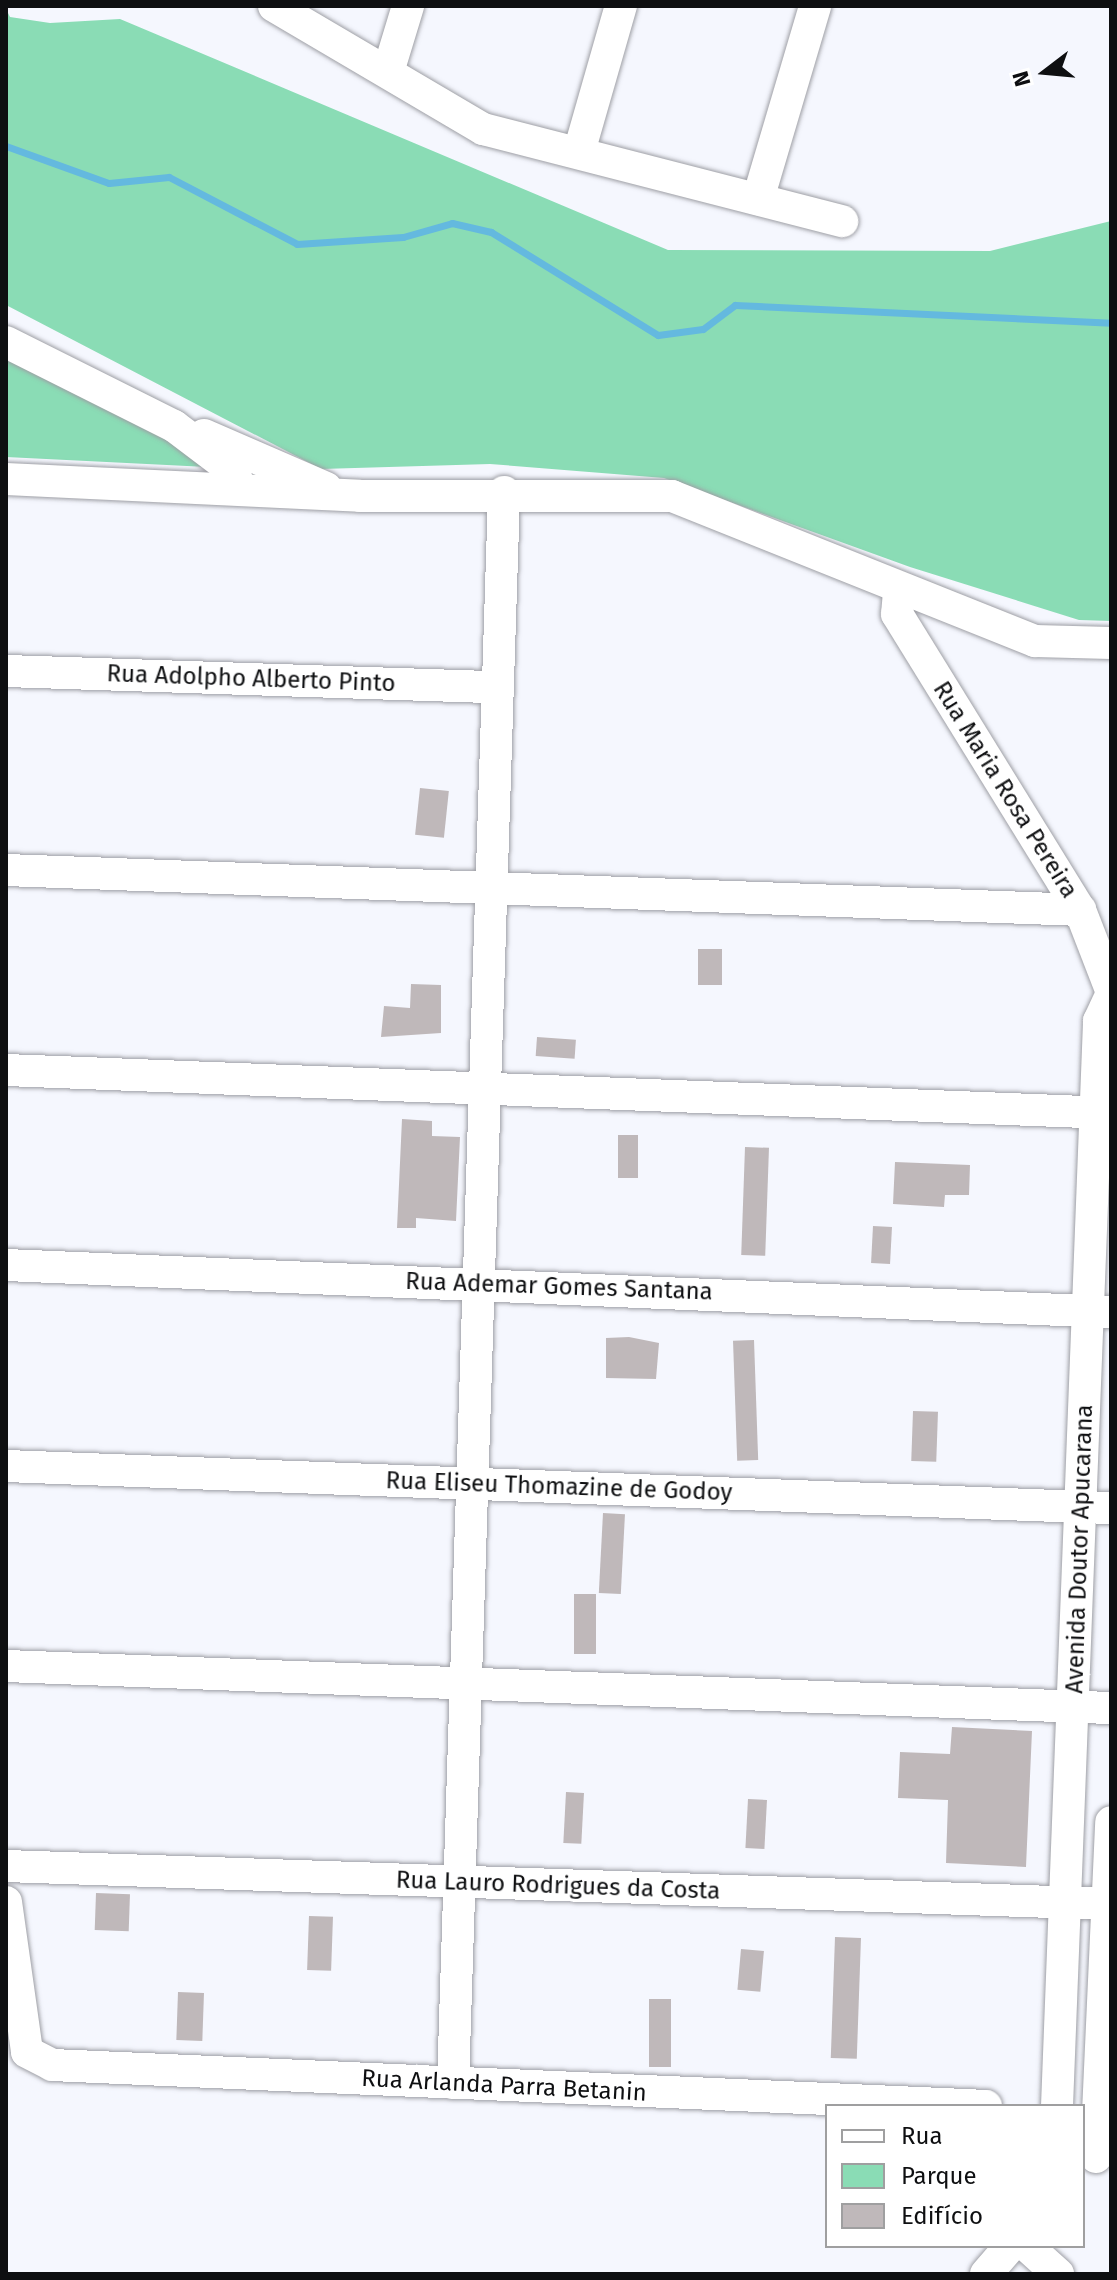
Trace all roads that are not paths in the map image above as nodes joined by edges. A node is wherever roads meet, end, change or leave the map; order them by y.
1 (274, 6) edge
2 (408, 6) edge
3 (621, 6) edge
4 (815, 6) edge
5 (388, 72) junction
6 (579, 152) junction
7 (758, 199) junction
8 (842, 221) dead end
9 (6, 342) edge
10 (174, 426) junction
11 (6, 479) edge
12 (222, 489) junction
13 (504, 492) junction
14 (340, 495) junction
15 (899, 592) junction
16 (1111, 643) edge
17 (6, 671) edge
18 (496, 687) junction
19 (6, 870) edge
20 (489, 889) junction
21 (1080, 910) junction
22 (1111, 992) edge
23 (6, 1070) edge
24 (483, 1088) junction
25 (1103, 1113) edge
26 (6, 1265) edge
27 (477, 1284) junction
28 (1100, 1310) edge
29 (6, 1466) edge
30 (471, 1484) junction
31 (1096, 1507) edge
32 (6, 1666) edge
33 (464, 1684) junction
34 (1073, 1707) junction
35 (1111, 1708) edge
36 (1111, 1822) edge
37 (6, 1866) edge
38 (458, 1882) junction
39 (6, 1902) edge
40 (1061, 1903) junction
41 (1109, 1904) edge
42 (453, 2083) junction
43 (940, 2104) edge
44 (1057, 2104) edge
45 (1091, 2110) edge
46 (1097, 2161) edge
47 (1008, 2248) edge
48 (1029, 2248) edge
49 (986, 2274) edge
50 (1058, 2274) edge

1 - 5 street
2 - 5 street
3 - 6 street
4 - 7 street
5 - 6 street
6 - 7 street
7 - 8 street
9 - 10 street
10 - 12 street
10 - 14 street
11 - 12 street
12 - 14 street
13 - 14 street
13 - 15 street
13 - 18 street
15 - 16 street
15 - 21 street, Rua Maria Rosa Pereira
17 - 18 street, Rua Adolpho Alberto Pinto
18 - 20 street
19 - 20 street
20 - 21 street
20 - 24 street
21 - 22 street, Rua Maria Rosa Pereira
22 - 25 street, Avenida Doutor Apucarana
23 - 24 street
24 - 25 street
24 - 27 street
25 - 28 street, Avenida Doutor Apucarana
26 - 27 street, Rua Ademar Gomes Santana
27 - 28 street, Rua Ademar Gomes Santana
27 - 30 street
28 - 31 street, Avenida Doutor Apucarana
29 - 30 street, Rua Eliseu Thomazine de Godoy
30 - 31 street, Rua Eliseu Thomazine de Godoy
30 - 33 street
31 - 34 street, Avenida Doutor Apucarana
32 - 33 street
33 - 34 street
33 - 38 street
34 - 35 street
34 - 40 street, Avenida Doutor Apucarana
36 - 41 street
37 - 38 street, Rua Lauro Rodrigues da Costa
38 - 40 street, Rua Lauro Rodrigues da Costa
38 - 42 street
39 - 42 street, Rua Arlanda Parra Betanin
40 - 41 street, Rua Lauro Rodrigues da Costa
40 - 44 street, Avenida Doutor Apucarana
41 - 45 street
42 - 43 street, Rua Arlanda Parra Betanin
45 - 46 street
47 - 49 street
48 - 50 street

